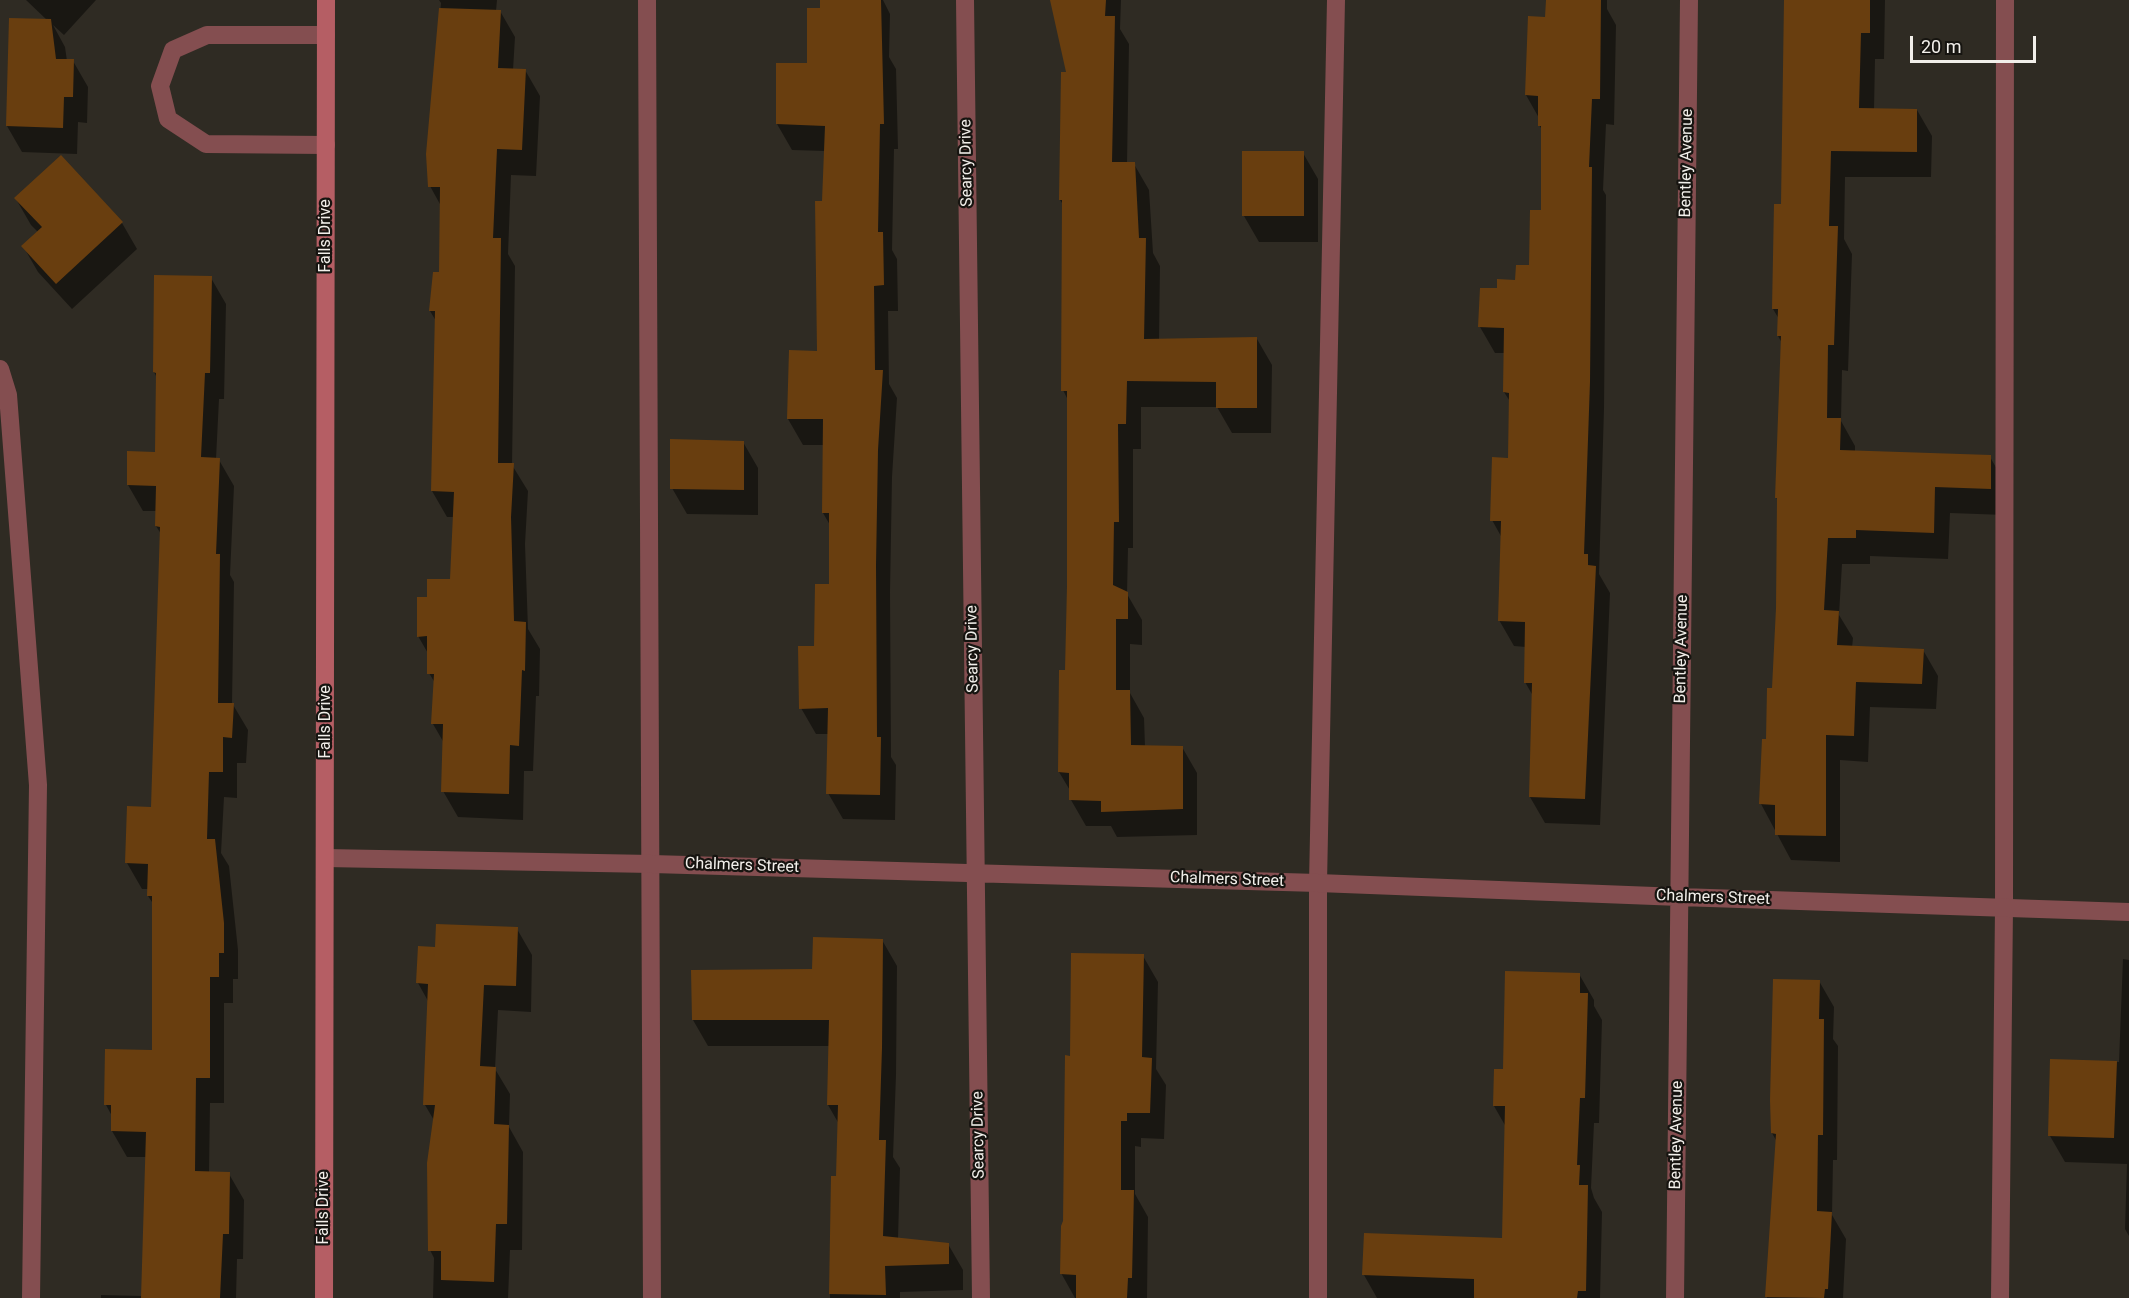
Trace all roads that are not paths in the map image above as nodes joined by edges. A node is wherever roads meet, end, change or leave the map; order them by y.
1 (326, 0) edge
2 (647, 0) edge
3 (965, 0) edge
4 (1336, 0) edge
5 (1689, 0) edge
6 (2005, 0) edge
7 (326, 34) junction
8 (326, 145) junction
9 (0, 369) edge
10 (325, 858) junction
11 (652, 864) junction
12 (976, 873) junction
13 (1318, 883) junction
14 (1680, 897) junction
15 (2004, 907) junction
16 (2129, 912) edge
17 (31, 1298) edge
18 (324, 1298) edge
19 (652, 1298) edge
20 (981, 1298) edge
21 (1318, 1298) edge
22 (1675, 1298) edge
23 (2000, 1298) edge

1 - 7 street, Falls Drive
2 - 11 street
3 - 12 street, Searcy Drive
4 - 13 street
5 - 14 street, Bentley Avenue
6 - 15 street
7 - 8 street, Falls Drive
7 - 8 street
8 - 10 street, Falls Drive
9 - 17 street
10 - 11 street, Chalmers Street
10 - 18 street, Falls Drive
11 - 12 street, Chalmers Street
11 - 19 street
12 - 13 street, Chalmers Street
12 - 20 street, Searcy Drive
13 - 14 street, Chalmers Street
13 - 21 street
14 - 15 street, Chalmers Street
14 - 22 street, Bentley Avenue
15 - 16 street, Chalmers Street
15 - 23 street

